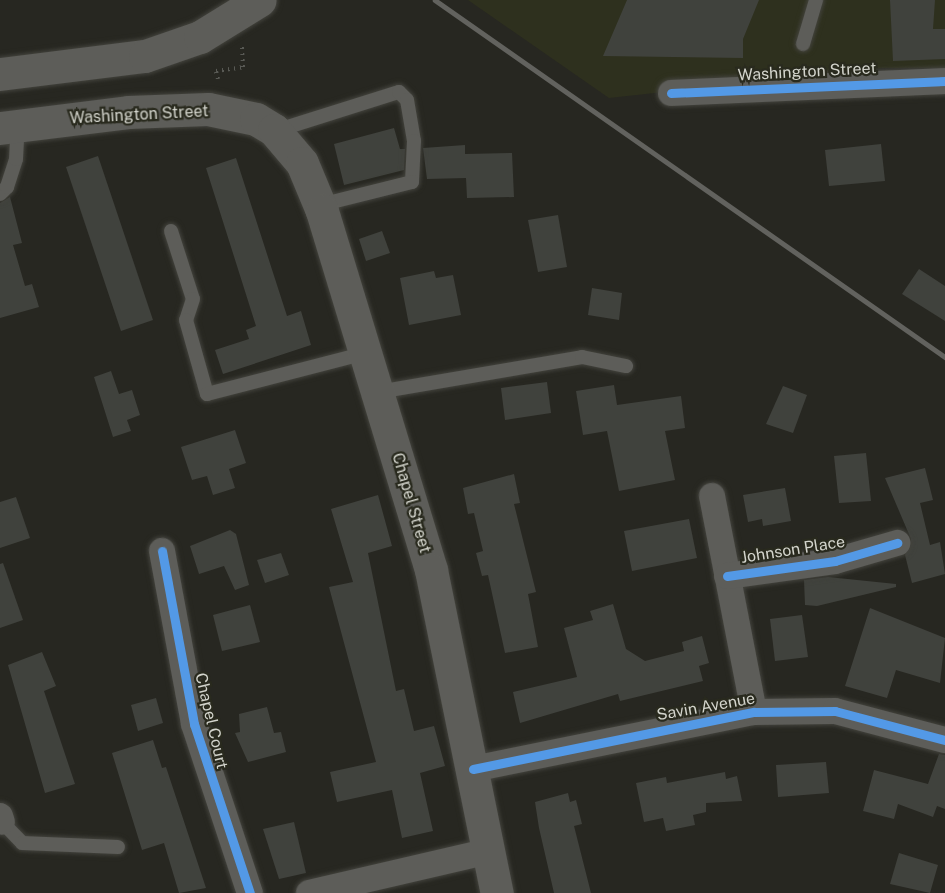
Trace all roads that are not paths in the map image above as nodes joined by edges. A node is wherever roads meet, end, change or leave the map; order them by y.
1 (260, 0) edge
2 (816, 0) edge
3 (803, 44) dead end
4 (0, 74) edge
5 (945, 81) edge
6 (671, 93) dead end
7 (9, 127) edge
8 (275, 131) junction
9 (0, 194) edge
10 (320, 205) junction
11 (171, 231) dead end
12 (366, 353) junction
13 (626, 366) dead end
14 (378, 392) junction
15 (712, 496) dead end
16 (897, 543) dead end
17 (162, 551) dead end
18 (727, 576) junction
19 (754, 712) junction
20 (945, 740) edge
21 (473, 769) junction
22 (1, 819) edge
23 (118, 847) dead end
24 (489, 851) junction
25 (250, 893) edge
26 (309, 893) edge
27 (497, 893) edge

1 - 4 main road
2 - 3 lane
5 - 6 street, Washington Street
7 - 8 main road, Washington Street
7 - 9 lane
8 - 10 main road, Chapel Street
8 - 10 lane
10 - 12 main road, Chapel Street
11 - 12 lane
12 - 14 main road, Chapel Street
13 - 14 lane
14 - 21 main road, Chapel Street
15 - 18 street
16 - 18 street, Johnson Place
17 - 25 street, Chapel Court
18 - 19 street
19 - 20 street, Savin Avenue
19 - 21 street, Savin Avenue
21 - 24 main road, Chapel Street
22 - 23 lane
24 - 26 street
24 - 27 main road, Chapel Street

